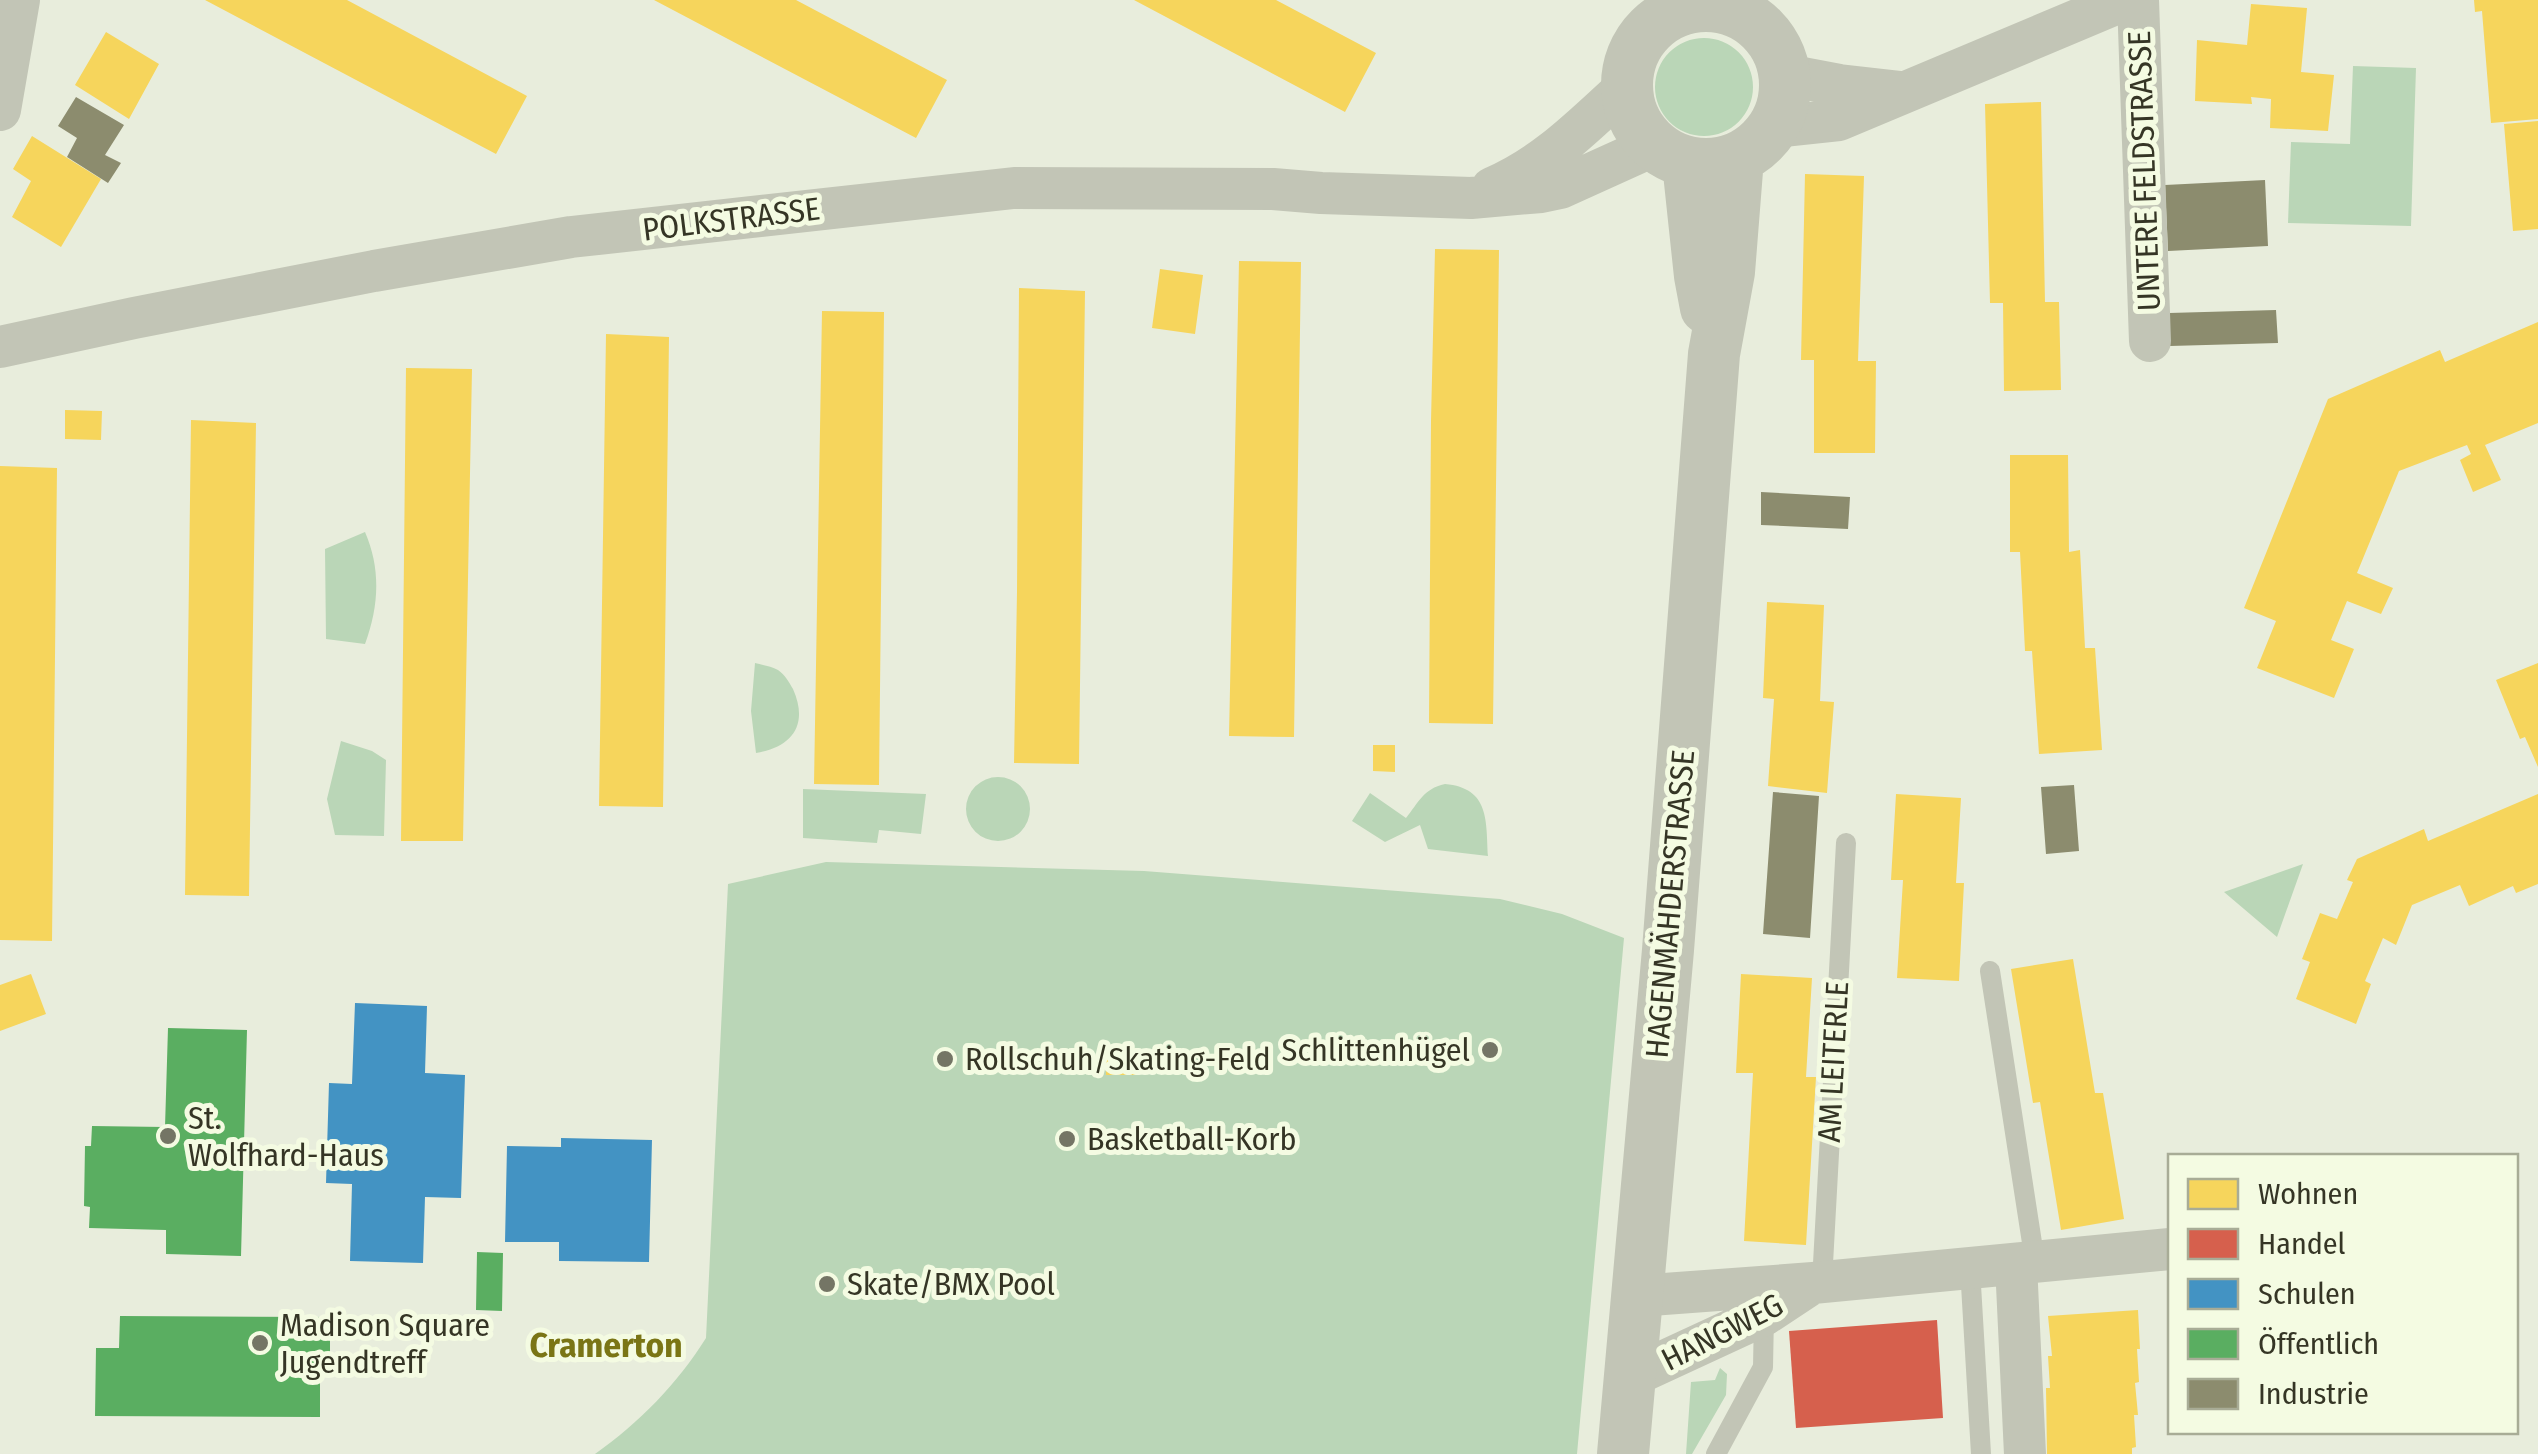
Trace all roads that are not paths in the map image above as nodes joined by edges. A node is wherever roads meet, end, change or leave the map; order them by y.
1 (20, 0) edge
2 (2125, 0) edge
3 (2138, 0) edge
4 (1691, 3) edge
5 (1770, 35) edge
6 (1626, 86) junction
7 (1907, 92) junction
8 (0, 110) edge
9 (1714, 148) junction
10 (1471, 198) junction
11 (2150, 341) dead end
12 (0, 347) edge
13 (1846, 843) dead end
14 (1990, 972) dead end
15 (2168, 1249) edge
16 (2025, 1263) junction
17 (1970, 1268) junction
18 (1817, 1282) junction
19 (1637, 1296) junction
20 (1764, 1301) junction
21 (1630, 1377) junction
22 (1623, 1454) edge
23 (1716, 1454) edge
24 (1981, 1454) edge
25 (2025, 1454) edge

1 - 8 street
2 - 7 street
3 - 11 street, UNTERE FELDSTRASSE
4 - 5 street
4 - 6 street
5 - 7 street
5 - 9 street, HAGENMÄHDERSTRASSE
6 - 9 street, HAGENMÄHDERSTRASSE
6 - 10 street, POLKSTRASSE
7 - 9 street
9 - 10 street, POLKSTRASSE
9 - 19 street, HAGENMÄHDERSTRASSE
10 - 12 street, POLKSTRASSE
13 - 18 lane, AM LEITERLE
14 - 16 lane
15 - 16 street, HANGWEG
16 - 17 street, HANGWEG
16 - 25 street
17 - 18 street, HANGWEG
17 - 24 lane
18 - 20 street, HANGWEG
19 - 20 street, HANGWEG
19 - 21 street, HAGENMÄHDERSTRASSE
20 - 21 street, HANGWEG
20 - 23 lane
21 - 22 street, HAGENMÄHDERSTRASSE

